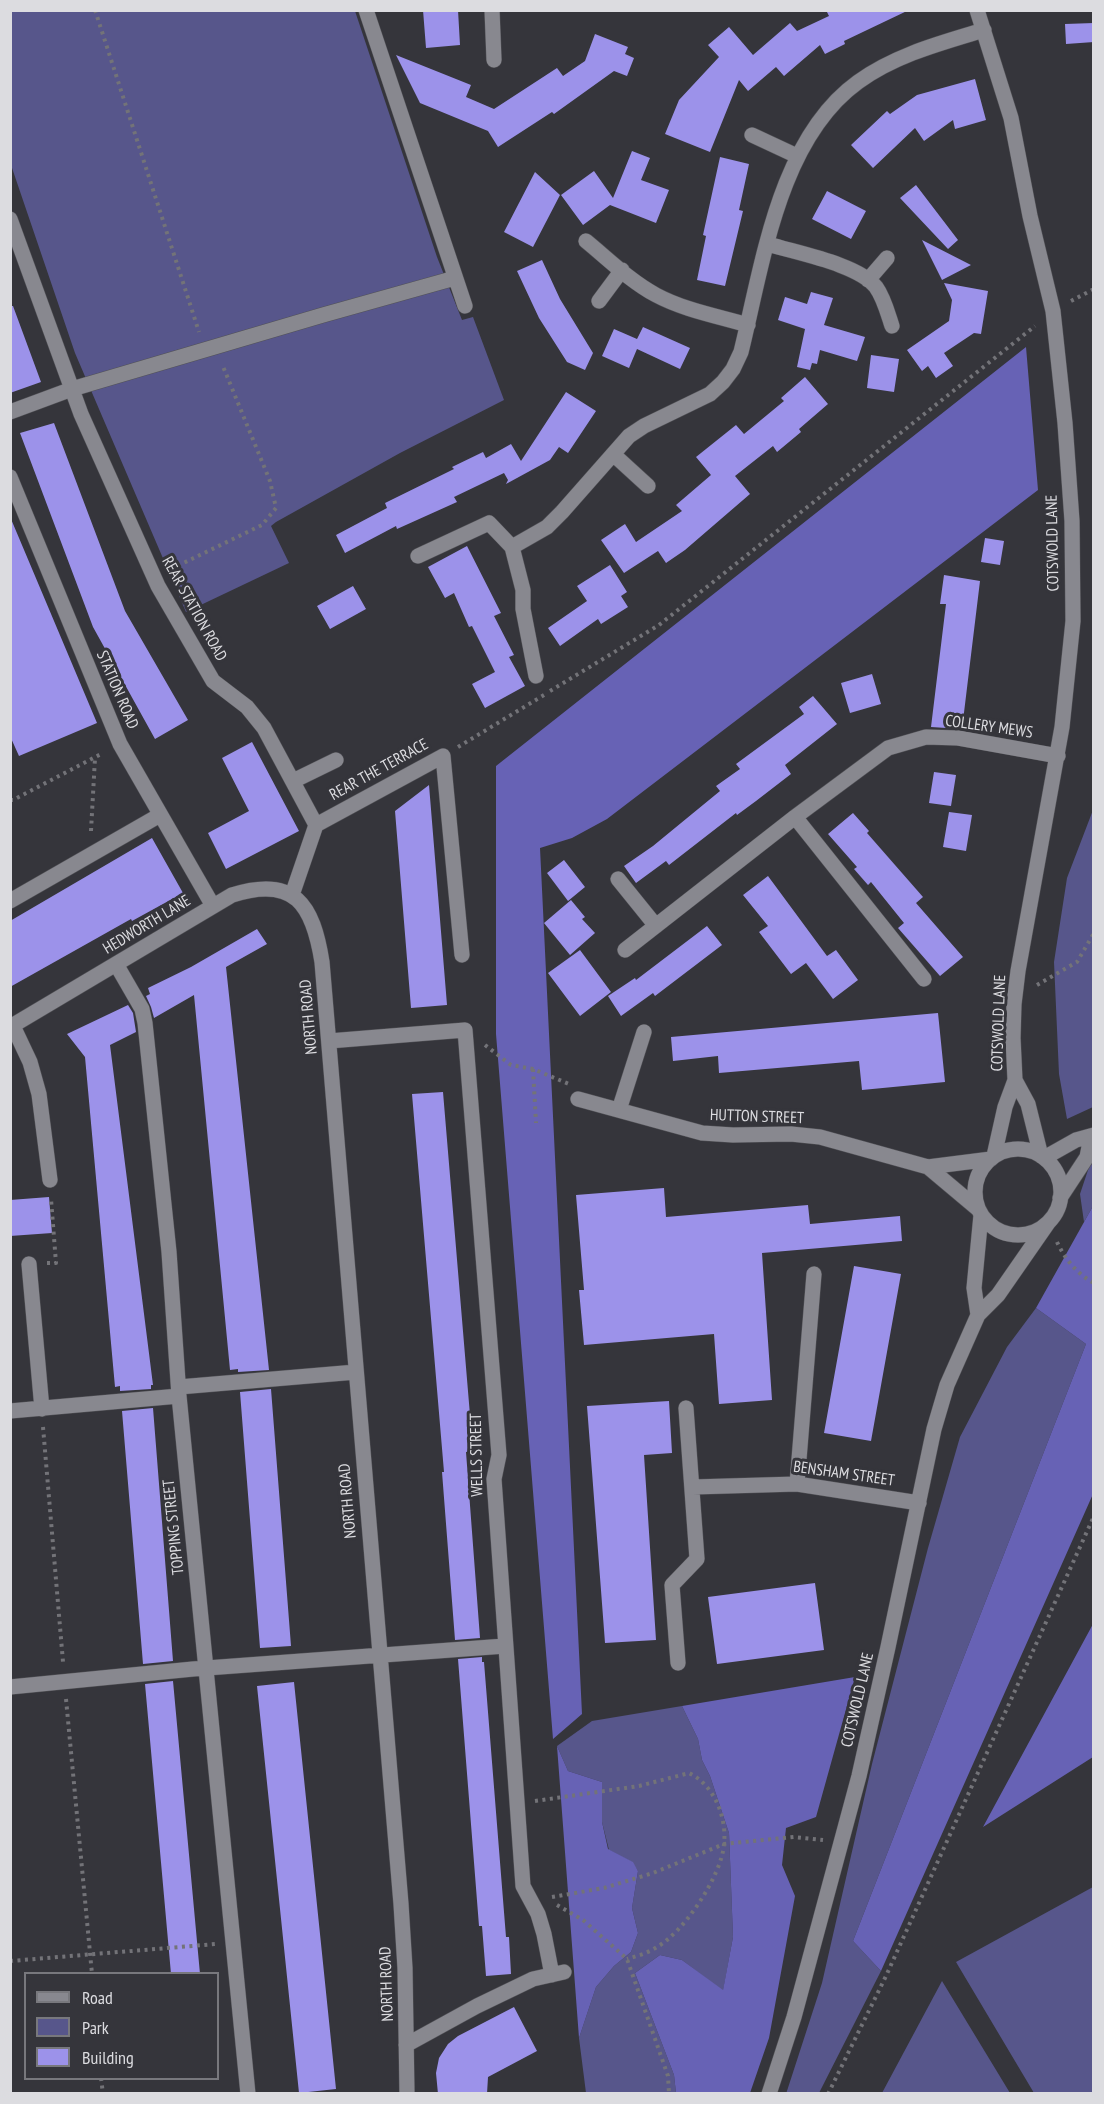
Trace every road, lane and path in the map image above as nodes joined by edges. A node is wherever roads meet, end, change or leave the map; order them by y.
1 (95, 10) edge
2 (366, 10) edge
3 (492, 10) edge
4 (977, 10) edge
5 (984, 30) junction
6 (494, 60) dead end
7 (752, 135) dead end
8 (797, 156) junction
9 (10, 219) edge
10 (586, 241) dead end
11 (768, 244) junction
12 (887, 258) dead end
13 (622, 270) junction
14 (455, 278) junction
15 (868, 280) junction
16 (1094, 289) edge
17 (599, 301) dead end
18 (465, 306) dead end
19 (1053, 311) junction
20 (748, 325) junction
21 (892, 326) dead end
22 (210, 348) junction
23 (72, 389) junction
24 (10, 412) edge
25 (613, 454) junction
26 (10, 477) edge
27 (648, 486) dead end
28 (512, 547) junction
29 (418, 556) dead end
30 (154, 578) junction
31 (536, 676) dead end
32 (120, 744) junction
33 (443, 756) junction
34 (1058, 756) junction
35 (95, 757) junction
36 (336, 760) dead end
37 (293, 781) junction
38 (10, 800) edge
39 (160, 815) junction
40 (795, 818) junction
41 (316, 825) junction
42 (90, 856) junction
43 (618, 879) dead end
44 (292, 895) junction
45 (10, 901) edge
46 (213, 906) junction
47 (656, 926) junction
48 (1094, 933) edge
49 (625, 950) dead end
50 (462, 955) dead end
51 (116, 964) junction
52 (924, 979) dead end
53 (1015, 997) junction
54 (12, 1027) edge
55 (465, 1030) junction
56 (644, 1032) dead end
57 (328, 1041) junction
58 (533, 1069) junction
59 (1015, 1080) junction
60 (578, 1099) joint
61 (619, 1110) junction
62 (536, 1123) dead end
63 (1092, 1136) edge
64 (992, 1157) junction
65 (1043, 1157) junction
66 (928, 1167) junction
67 (50, 1180) joint
68 (1060, 1198) junction
69 (980, 1212) junction
70 (1048, 1223) junction
71 (29, 1264) joint
72 (814, 1274) dead end
73 (1094, 1283) edge
74 (978, 1315) junction
75 (356, 1372) junction
76 (179, 1391) junction
77 (686, 1408) dead end
78 (42, 1409) junction
79 (10, 1411) edge
80 (797, 1484) junction
81 (693, 1487) junction
82 (919, 1503) junction
83 (1094, 1516) edge
84 (505, 1646) junction
85 (379, 1655) junction
86 (678, 1663) dead end
87 (206, 1668) junction
88 (10, 1687) edge
89 (517, 1804) junction
90 (841, 1842) junction
91 (724, 1844) junction
92 (233, 1943) junction
93 (627, 1959) junction
94 (10, 1961) edge
95 (406, 2045) junction
96 (248, 2094) edge
97 (407, 2094) edge
98 (669, 2094) edge
99 (769, 2094) edge
100 (828, 2094) edge

1 - 22 path
2 - 14 street
3 - 6 street
4 - 5 street, COTSWOLD LANE
5 - 8 street
5 - 19 street, COTSWOLD LANE
7 - 8 street
8 - 11 street
9 - 23 street, REAR STATION ROAD
10 - 13 street
11 - 15 street
11 - 20 street
12 - 15 street
13 - 17 street
13 - 20 street
14 - 18 street
14 - 22 street
15 - 21 street
16 - 19 path
19 - 33 path
19 - 34 street, COTSWOLD LANE
20 - 25 street
22 - 23 street
22 - 30 path
23 - 24 street
23 - 30 street, REAR STATION ROAD
25 - 27 street
25 - 28 street
26 - 32 street, STATION ROAD
28 - 29 street
28 - 31 street
30 - 37 street, REAR STATION ROAD
32 - 35 path
32 - 39 street, STATION ROAD
33 - 41 street, REAR THE TERRACE
33 - 50 street, REAR THE TERRACE
34 - 40 street, COLLERY MEWS
34 - 53 street, COTSWOLD LANE
35 - 38 path
35 - 42 path
36 - 37 street
37 - 41 street, REAR STATION ROAD
39 - 42 street
39 - 46 street, STATION ROAD
40 - 47 street, COLLERY MEWS
40 - 52 street
41 - 44 street
42 - 45 street
43 - 47 street
44 - 46 street, HEDWORTH LANE
44 - 57 street, NORTH ROAD
46 - 51 street, HEDWORTH LANE
47 - 49 street, COLLERY MEWS
48 - 53 path
51 - 54 street, HEDWORTH LANE
51 - 76 street, TOPPING STREET
53 - 59 street, COTSWOLD LANE
54 - 67 street
55 - 57 street
55 - 58 path
55 - 84 street, WELLS STREET
56 - 61 street
57 - 75 street, NORTH ROAD
58 - 60 path
58 - 62 path
59 - 64 street, COTSWOLD LANE
59 - 65 street, COTSWOLD LANE
60 - 61 street, HUTTON STREET
61 - 66 street, HUTTON STREET
63 - 65 street
63 - 68 street
64 - 65 street
64 - 66 street, HUTTON STREET
64 - 69 street
65 - 68 street
66 - 69 street, HUTTON STREET
67 - 71 path
68 - 70 street
69 - 70 street
69 - 74 street
70 - 73 path
70 - 74 street, COTSWOLD LANE
71 - 78 street
72 - 80 street
74 - 82 street, COTSWOLD LANE
75 - 76 street
75 - 85 street, NORTH ROAD
76 - 78 street
76 - 87 street, TOPPING STREET
77 - 81 street
78 - 79 street
80 - 81 street, BENSHAM STREET
80 - 82 street, BENSHAM STREET
81 - 86 street
82 - 90 street, COTSWOLD LANE
83 - 100 path
84 - 85 street
84 - 89 street, WELLS STREET
85 - 87 street
85 - 95 street, NORTH ROAD
87 - 88 street
87 - 92 street, TOPPING STREET
89 - 91 path
89 - 95 street, WELLS STREET
90 - 91 path
90 - 99 street, COTSWOLD LANE
91 - 93 path
91 - 93 path
92 - 94 path
92 - 96 street, TOPPING STREET
93 - 98 path
95 - 97 street, NORTH ROAD

